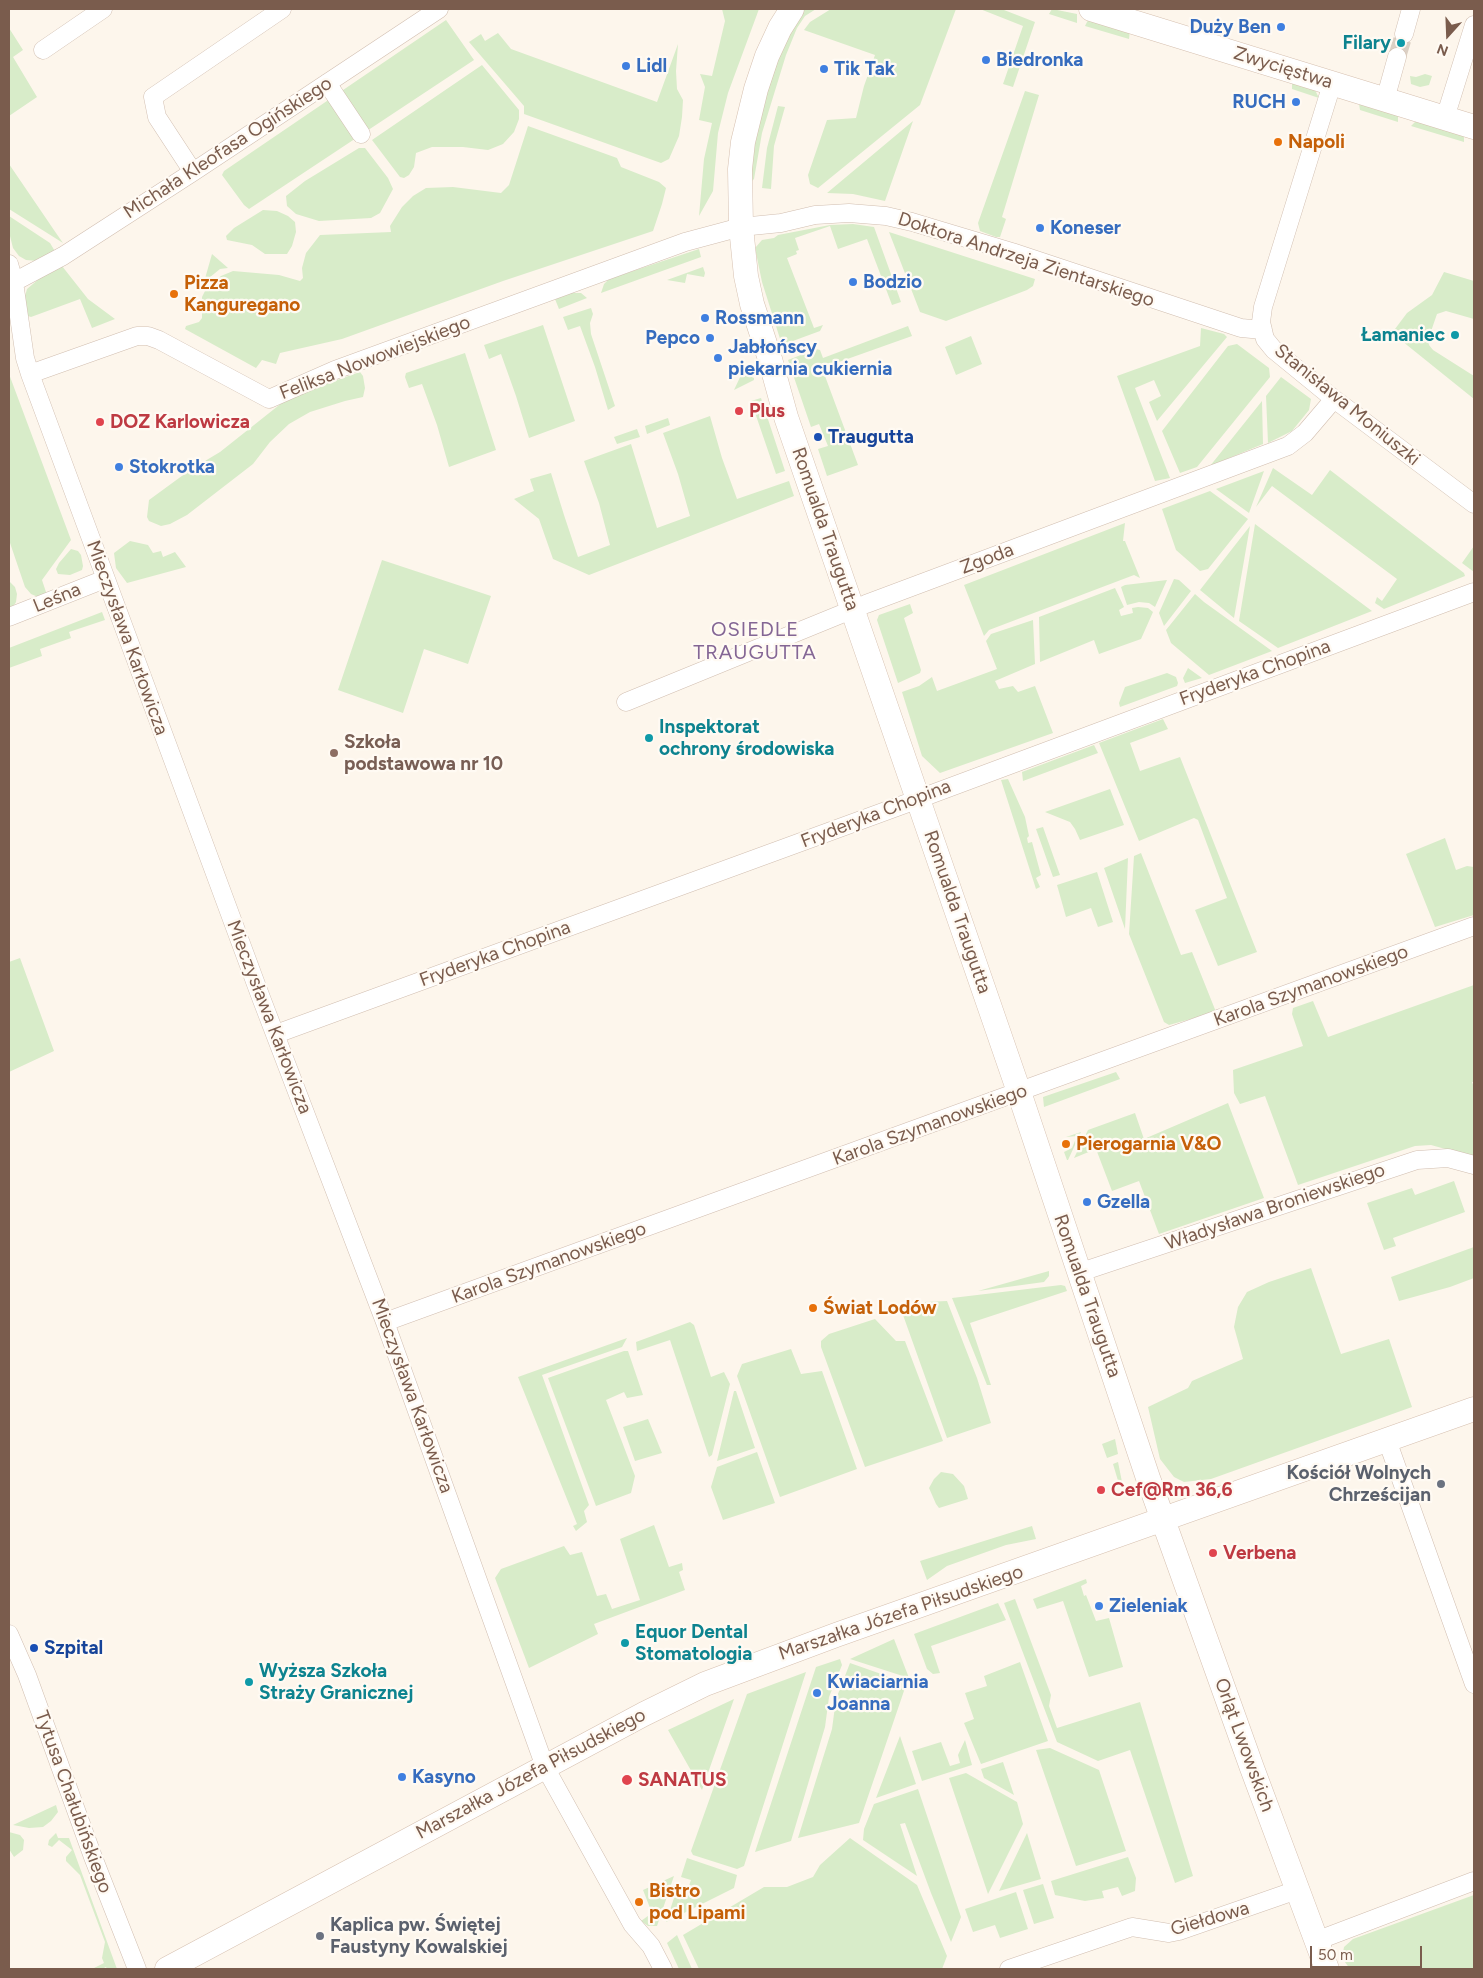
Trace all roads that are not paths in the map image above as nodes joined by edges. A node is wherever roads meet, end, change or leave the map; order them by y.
1 (282, 9) edge
2 (439, 9) edge
3 (774, 9) edge
4 (792, 9) edge
5 (1091, 9) edge
6 (1411, 9) edge
7 (95, 11) edge
8 (1474, 25) edge
9 (1404, 34) tunnel mouth
10 (43, 50) dead end
11 (1397, 57) tunnel mouth
12 (328, 83) junction
13 (1332, 84) junction
14 (1385, 100) junction
15 (1445, 118) junction
16 (1474, 127) edge
17 (361, 134) dead end
18 (193, 172) junction
19 (734, 229) junction
20 (9, 264) edge
21 (14, 282) junction
22 (1263, 330) junction
23 (30, 374) junction
24 (1334, 399) junction
25 (1474, 504) edge
26 (105, 579) junction
27 (1474, 592) edge
28 (854, 609) junction
29 (9, 616) edge
30 (626, 702) dead end
31 (918, 799) junction
32 (1474, 926) edge
33 (276, 1034) junction
34 (1019, 1093) junction
35 (1474, 1165) edge
36 (1078, 1273) junction
37 (385, 1322) junction
38 (1474, 1409) edge
39 (1387, 1440) junction
40 (1163, 1520) junction
41 (9, 1634) edge
42 (1474, 1684) edge
43 (545, 1767) junction
44 (1474, 1882) edge
45 (1297, 1890) junction
46 (1316, 1941) junction
47 (137, 1969) edge
48 (167, 1969) edge
49 (663, 1969) edge
50 (1008, 1969) edge
51 (1327, 1969) edge

1 - 18 street
2 - 12 street, Michała Kleofasa Ogińskiego
3 - 19 main road, Romualda Traugutta
4 - 19 main road, Romualda Traugutta
5 - 13 main road, Zwycięstwa
6 - 9 street
7 - 10 street
8 - 15 street
11 - 14 street
12 - 17 street
12 - 18 street, Michała Kleofasa Ogińskiego
13 - 14 main road, Zwycięstwa
13 - 22 street, Stanisława Moniuszki
14 - 15 main road, Zwycięstwa
15 - 16 main road, Zwycięstwa
18 - 21 street, Michała Kleofasa Ogińskiego
19 - 22 street, Doktora Andrzeja Zientarskiego
19 - 23 street, Feliksa Nowowiejskiego
19 - 28 main road, Romualda Traugutta
20 - 21 street, Mieczysława Karłowicza
21 - 23 street, Mieczysława Karłowicza
22 - 24 street, Stanisława Moniuszki
23 - 26 street, Mieczysława Karłowicza
24 - 25 street, Stanisława Moniuszki
24 - 28 street, Zgoda
26 - 29 street, Leśna
26 - 33 street, Mieczysława Karłowicza
27 - 31 street, Fryderyka Chopina
28 - 30 street, Zgoda
28 - 31 main road, Romualda Traugutta
31 - 33 street, Fryderyka Chopina
31 - 34 main road, Romualda Traugutta
32 - 34 street, Karola Szymanowskiego
33 - 37 street, Mieczysława Karłowicza
34 - 36 main road, Romualda Traugutta
34 - 37 street, Karola Szymanowskiego
35 - 36 street, Władysława Broniewskiego
36 - 40 main road, Romualda Traugutta
37 - 43 street, Mieczysława Karłowicza
38 - 39 main road, Marszałka Józefa Piłsudskiego
39 - 40 main road, Marszałka Józefa Piłsudskiego
39 - 42 street
40 - 43 main road, Marszałka Józefa Piłsudskiego
40 - 45 main road, Orląt Lwowskich
41 - 47 street, Tytusa Chałubińskiego
43 - 48 main road, Marszałka Józefa Piłsudskiego
43 - 49 street, Mieczysława Karłowicza
44 - 46 street
45 - 46 main road, Orląt Lwowskich
45 - 50 street, Giełdowa
46 - 51 main road, Orląt Lwowskich

